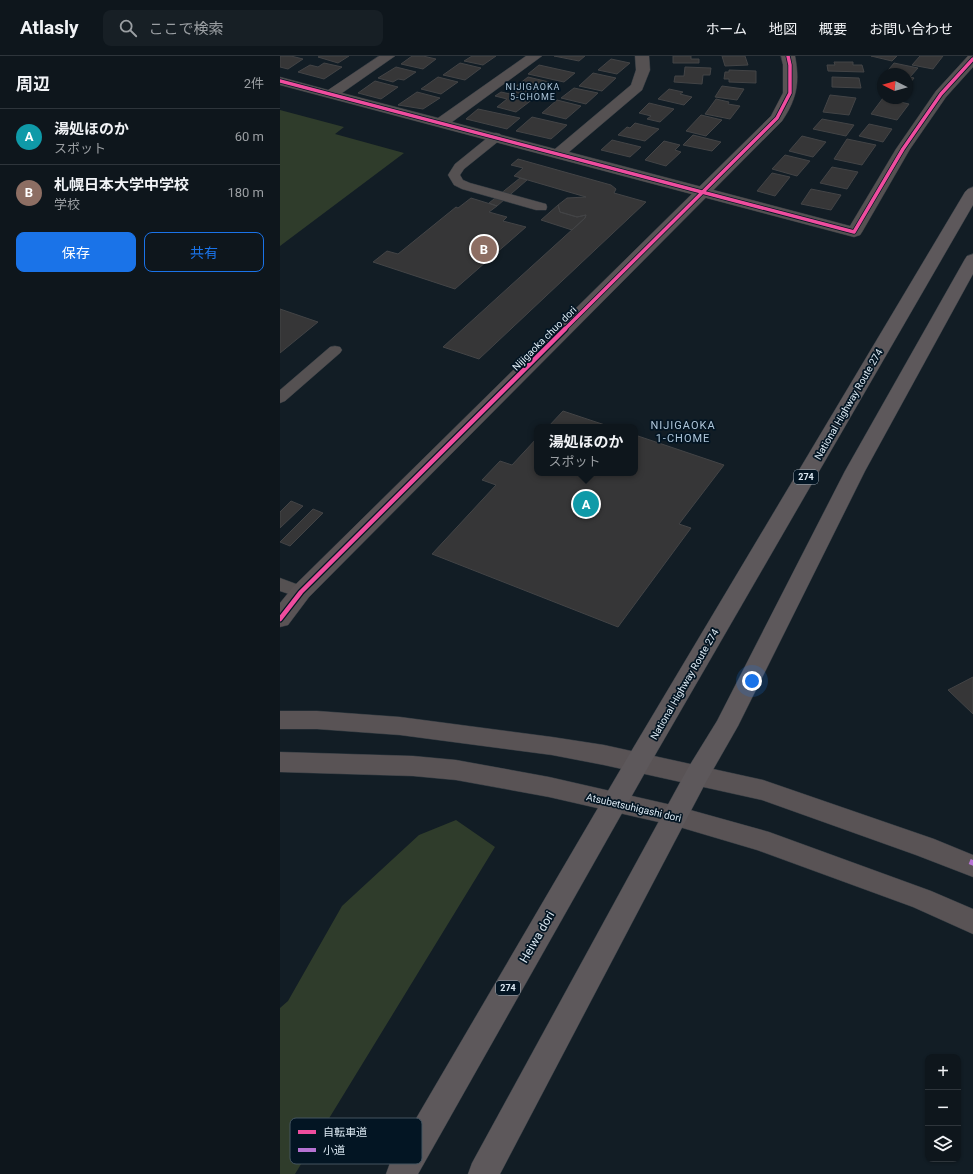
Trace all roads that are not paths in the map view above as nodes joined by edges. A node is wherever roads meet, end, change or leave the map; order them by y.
1 (388, 56) edge
2 (535, 56) edge
3 (642, 56) edge
4 (788, 56) edge
5 (973, 59) edge
6 (280, 81) edge
7 (331, 94) junction
8 (441, 123) junction
9 (496, 137) junction
10 (558, 154) junction
11 (703, 191) junction
12 (973, 192) edge
13 (541, 207) dead end
14 (973, 259) edge
15 (335, 350) dead end
16 (280, 398) edge
17 (280, 584) edge
18 (301, 592) junction
19 (280, 619) edge
20 (280, 720) edge
21 (280, 762) edge
22 (638, 762) junction
23 (697, 775) junction
24 (615, 802) junction
25 (676, 816) junction
26 (973, 866) edge
27 (973, 922) edge
28 (422, 1137) edge
29 (407, 1164) edge
30 (401, 1174) edge
31 (483, 1174) edge

1 - 7 street
2 - 8 street
3 - 10 street
4 - 11 street, Nijigaoka chuo dori
5 - 11 street
6 - 7 street
7 - 8 street
8 - 9 street
9 - 10 street
9 - 13 lane
10 - 11 street
11 - 18 street, Nijigaoka chuo dori
12 - 22 highway, National Highway Route 274 / 274
14 - 23 highway
15 - 16 lane
17 - 18 lane
18 - 19 street, Nijigaoka chuo dori
20 - 22 street
21 - 24 street, Atsubetsuhigashi dori
22 - 23 street
22 - 24 highway, Heiwa dori / 274
23 - 25 highway
23 - 26 street
24 - 25 street, Atsubetsuhigashi dori
24 - 28 highway, Heiwa dori / 274
25 - 27 street, Atsubetsuhigashi dori
25 - 31 highway
29 - 30 highway, Heiwa dori / 274

